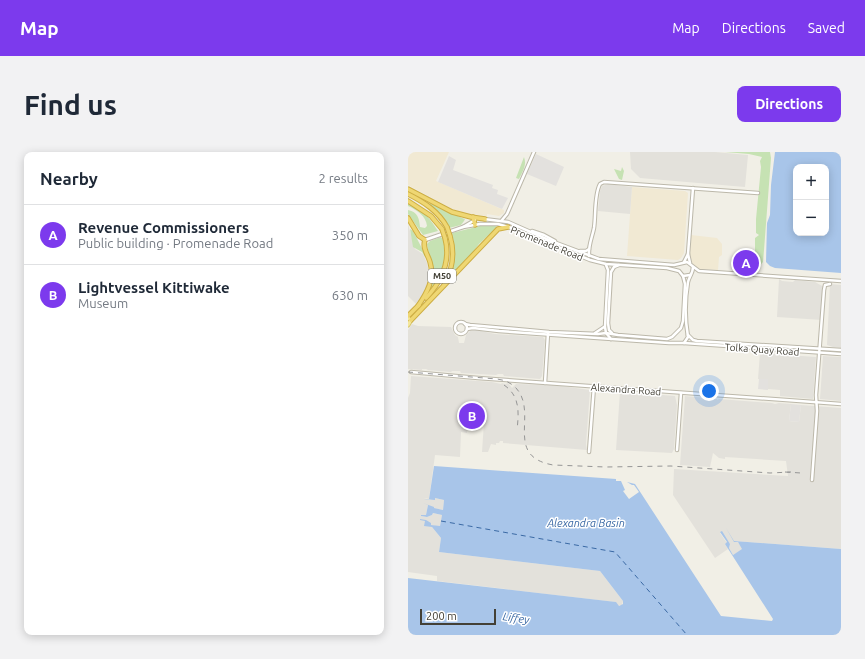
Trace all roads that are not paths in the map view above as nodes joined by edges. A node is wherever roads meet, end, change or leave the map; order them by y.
1 (534, 152) edge
2 (693, 188) junction
3 (408, 189) edge
4 (758, 193) dead end
5 (408, 194) edge
6 (408, 201) edge
7 (507, 214) junction
8 (408, 218) edge
9 (485, 218) joint
10 (474, 219) junction
11 (502, 220) junction
12 (508, 222) junction
13 (475, 225) junction
14 (463, 227) junction
15 (508, 227) junction
16 (425, 240) junction
17 (588, 249) junction
18 (577, 251) junction
19 (688, 254) junction
20 (589, 256) junction
21 (682, 263) junction
22 (690, 263) junction
23 (606, 264) junction
24 (621, 264) junction
25 (693, 267) junction
26 (679, 271) junction
27 (690, 275) junction
28 (683, 276) junction
29 (841, 281) edge
30 (830, 284) dead end
31 (439, 292) junction
32 (418, 306) junction
33 (409, 318) edge
34 (465, 324) junction
35 (408, 325) edge
36 (604, 327) junction
37 (467, 329) junction
38 (679, 331) junction
39 (548, 333) junction
40 (586, 333) junction
41 (606, 333) junction
42 (593, 334) junction
43 (612, 334) junction
44 (687, 334) junction
45 (675, 335) junction
46 (586, 337) junction
47 (611, 339) junction
48 (679, 342) junction
49 (684, 343) junction
50 (820, 349) junction
51 (841, 350) edge
52 (820, 353) junction
53 (841, 354) edge
54 (411, 372) dead end
55 (545, 383) junction
56 (594, 386) junction
57 (681, 393) junction
58 (816, 403) junction
59 (841, 404) edge
60 (677, 450) dead end
61 (589, 452) dead end
62 (812, 480) dead end

1 - 7 street
2 - 4 street
2 - 17 street
2 - 19 street
3 - 10 highway
5 - 31 highway, M50, bridge
6 - 32 highway, M50, bridge
7 - 11 street
7 - 12 street
8 - 16 highway
9 - 10 highway
9 - 11 street, Promenade Road
10 - 13 highway
10 - 14 street, Promenade Road
11 - 12 street, Promenade Road
12 - 18 street, Promenade Road
13 - 14 street, Promenade Road
13 - 15 street, Promenade Road
14 - 16 street, Promenade Road
15 - 23 street, Promenade Road
15 - 31 highway
16 - 32 highway
17 - 18 street
17 - 20 street
18 - 20 street, Promenade Road
19 - 21 street
19 - 22 street
20 - 21 street, Promenade Road
21 - 22 street
21 - 26 street
22 - 25 street
23 - 24 street, Promenade Road
23 - 36 street
24 - 26 street
24 - 43 street
25 - 27 street
25 - 29 street
26 - 28 street
27 - 28 street
27 - 44 street
28 - 38 street
30 - 50 street
31 - 33 highway
32 - 33 highway
33 - 35 main road
34 - 37 street
34 - 37 street
34 - 39 street
36 - 41 street
36 - 42 street
37 - 39 street
38 - 44 street
38 - 45 street
39 - 40 street
39 - 46 street
39 - 55 street
40 - 42 street
40 - 46 street
41 - 42 street
41 - 43 street
41 - 47 street
43 - 45 street
44 - 49 street
44 - 50 street, Tolka Quay Road
45 - 48 street
46 - 47 street
47 - 48 street
48 - 49 street
49 - 52 street, Tolka Quay Road
50 - 51 street, Tolka Quay Road
50 - 52 street
52 - 53 street, Tolka Quay Road
52 - 58 street
54 - 55 street, Alexandra Road
55 - 56 street, Alexandra Road
56 - 57 street, Alexandra Road
56 - 61 street
57 - 58 street, Alexandra Road
57 - 60 street
58 - 59 street, Alexandra Road
58 - 62 street

